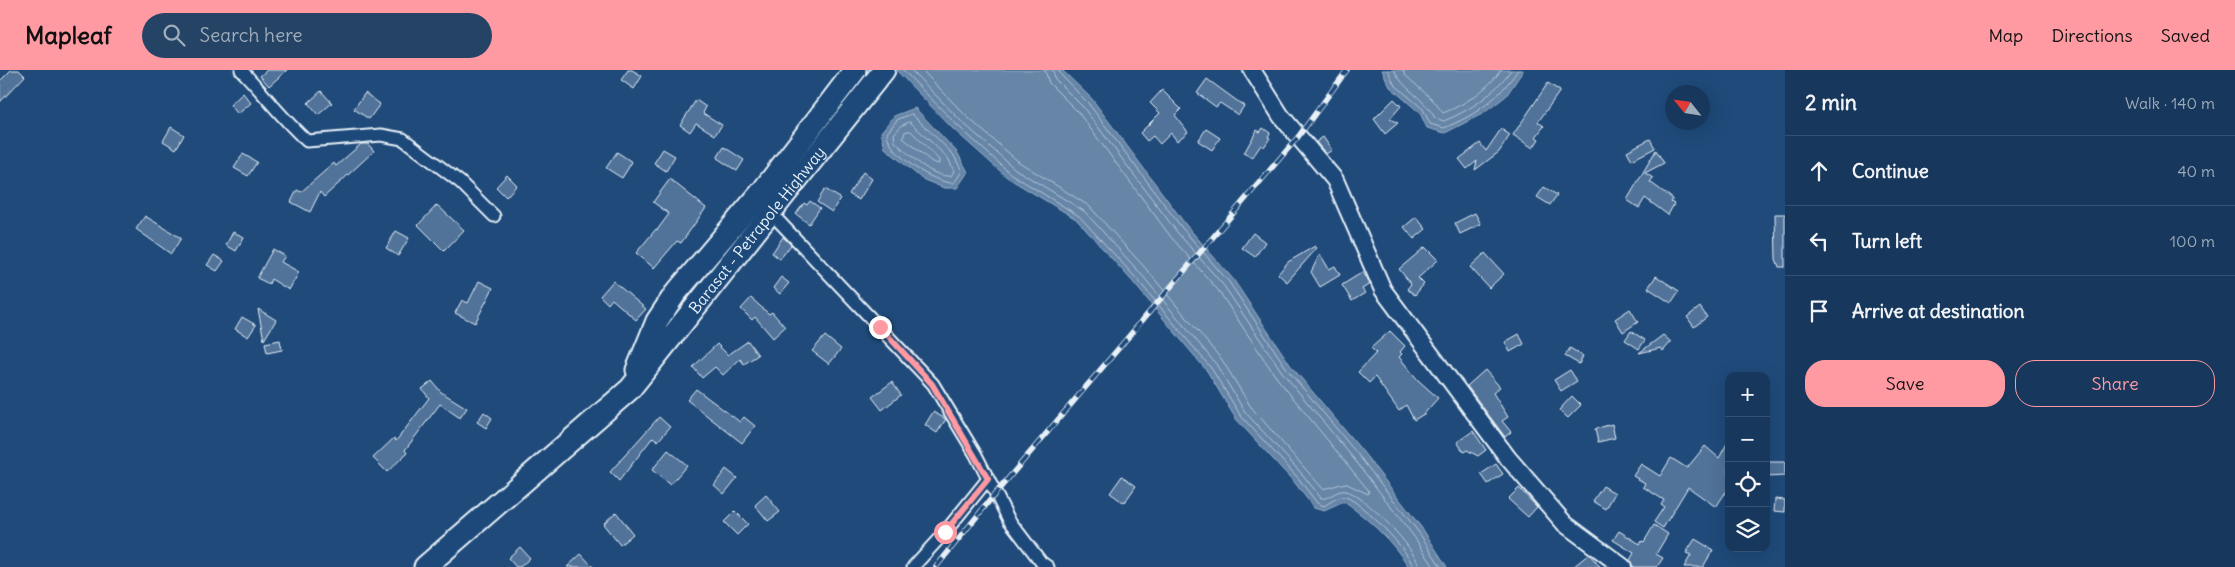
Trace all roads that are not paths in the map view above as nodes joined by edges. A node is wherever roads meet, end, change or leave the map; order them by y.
1 (241, 70) edge
2 (855, 70) edge
3 (884, 70) edge
4 (1252, 70) edge
5 (771, 213) junction
6 (494, 216) dead end
7 (630, 389) junction
8 (988, 479) junction
9 (425, 567) edge
10 (913, 567) edge
11 (1048, 567) edge
12 (1623, 567) edge

1 - 6 street
2 - 7 highway, Barasat - Petrapole Highway
3 - 5 highway, Barasat - Petrapole Highway
4 - 12 main road
5 - 7 highway, Barasat - Petrapole Highway
5 - 8 street
7 - 9 highway, Barasat - Petrapole Highway
8 - 10 street
8 - 11 street

